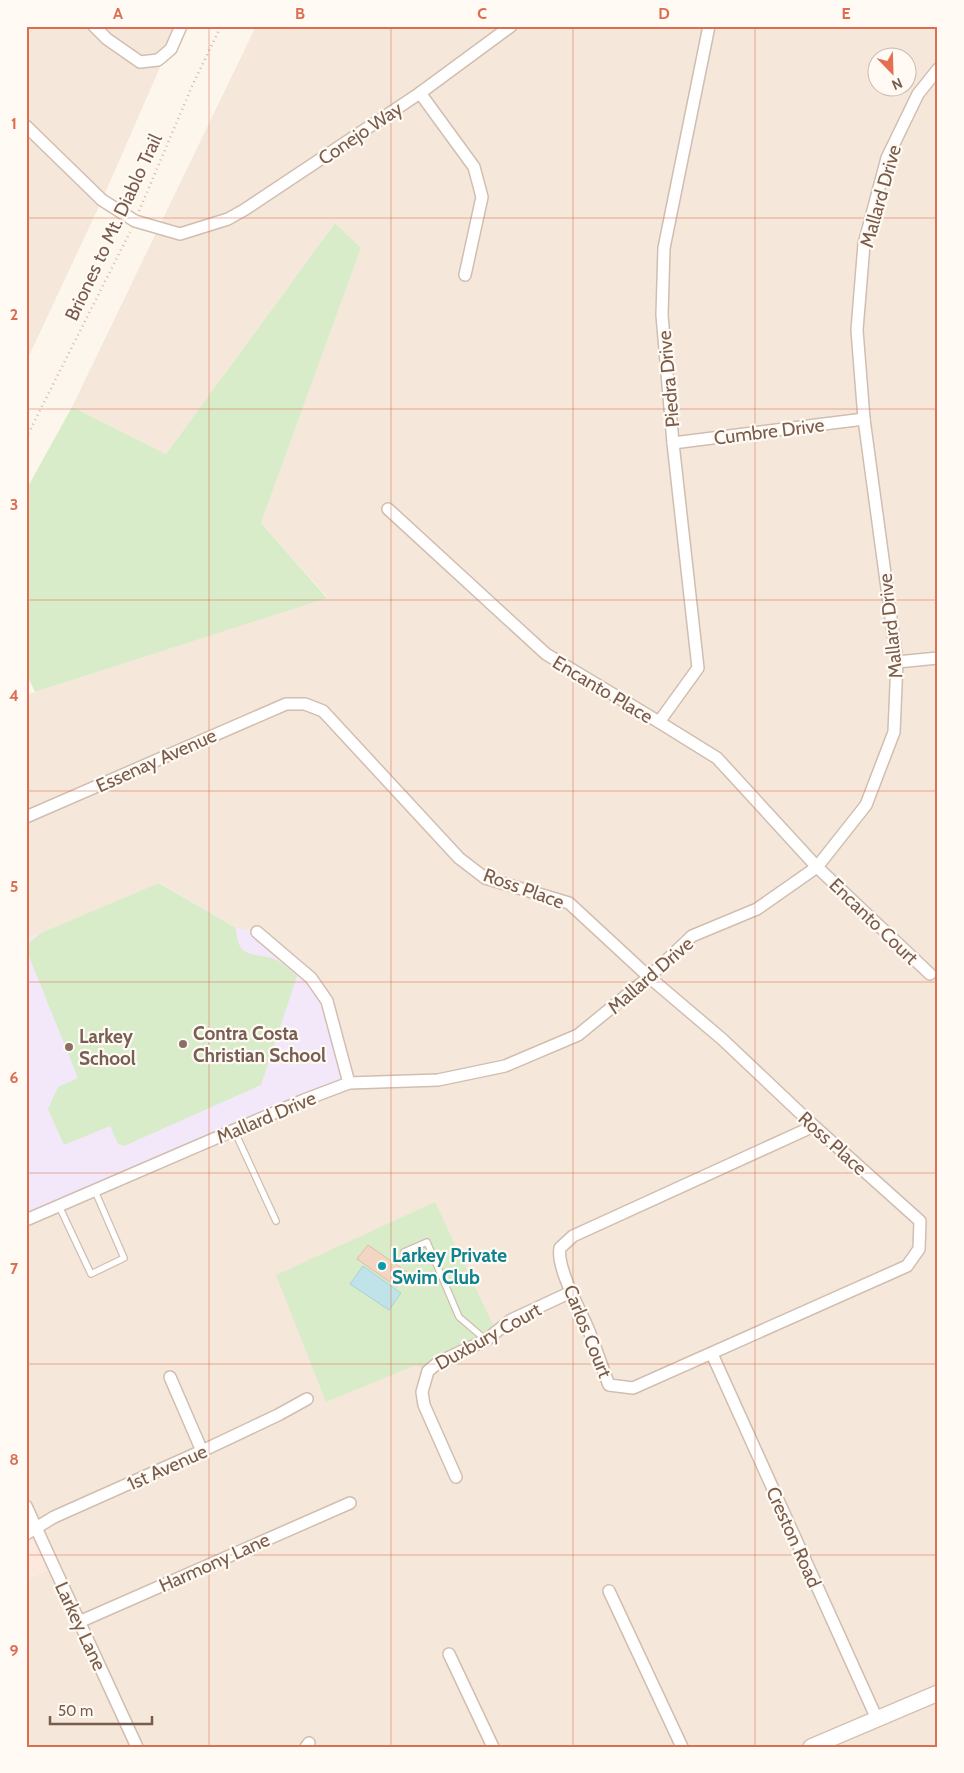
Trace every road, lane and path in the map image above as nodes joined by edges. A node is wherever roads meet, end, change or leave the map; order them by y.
1 (94, 26) edge
2 (181, 26) edge
3 (221, 26) edge
4 (511, 26) edge
5 (709, 26) edge
6 (938, 69) edge
7 (420, 93) junction
8 (26, 126) edge
9 (135, 221) junction
10 (465, 275) dead end
11 (864, 419) junction
12 (26, 438) edge
13 (674, 443) junction
14 (388, 509) dead end
15 (938, 658) edge
16 (897, 662) junction
17 (286, 704) joint
18 (660, 722) junction
19 (26, 817) edge
20 (817, 868) junction
21 (257, 932) dead end
22 (930, 974) dead end
23 (649, 977) junction
24 (349, 1083) junction
25 (814, 1126) junction
26 (234, 1130) junction
27 (95, 1190) junction
28 (59, 1206) junction
29 (26, 1220) edge
30 (276, 1221) dead end
31 (920, 1221) joint
32 (404, 1252) dead end
33 (571, 1292) junction
34 (486, 1340) junction
35 (712, 1354) junction
36 (170, 1377) dead end
37 (307, 1399) dead end
38 (202, 1451) junction
39 (456, 1477) dead end
40 (350, 1503) dead end
41 (26, 1506) edge
42 (37, 1528) junction
43 (26, 1534) edge
44 (609, 1591) dead end
45 (79, 1622) junction
46 (450, 1654) dead end
47 (938, 1693) edge
48 (877, 1719) junction
49 (833, 1742) edge
50 (137, 1747) edge
51 (492, 1747) edge
52 (682, 1747) edge
53 (811, 1747) edge

1 - 2 street
3 - 9 path, Briones to Mt. Diablo Trail
4 - 7 street, Conejo Way
5 - 13 street, Piedra Drive
6 - 11 street, Mallard Drive
7 - 9 street, Conejo Way
7 - 10 street
8 - 9 street, Conejo Way
9 - 12 path, Briones to Mt. Diablo Trail
11 - 13 street, Cumbre Drive
11 - 16 street, Mallard Drive
13 - 18 street, Piedra Drive
14 - 18 street, Encanto Place
15 - 16 street
16 - 20 street, Mallard Drive
17 - 19 street, Essenay Avenue
17 - 23 street, Ross Place
18 - 20 street, Encanto Place
20 - 22 street, Encanto Court
20 - 23 street, Mallard Drive
21 - 24 street
23 - 24 street, Mallard Drive
23 - 25 street, Ross Place
24 - 26 street, Mallard Drive
25 - 31 street, Ross Place
25 - 33 street, Carlos Court
26 - 27 street, Mallard Drive
26 - 30 lane
27 - 28 street, Mallard Drive
27 - 28 lane
28 - 29 street, Mallard Drive
31 - 35 street, Carlos Court
32 - 34 lane
33 - 34 street, Duxbury Court
33 - 35 street, Carlos Court
34 - 39 street, Duxbury Court
35 - 48 street, Creston Road
36 - 38 street
37 - 38 street, 1st Avenue
38 - 42 street, 1st Avenue
40 - 45 street, Harmony Lane
41 - 42 street, Larkey Lane
42 - 43 street, 1st Avenue
42 - 45 street, Larkey Lane
44 - 52 street
45 - 50 street, Larkey Lane
46 - 51 street
47 - 48 main road
48 - 49 main road
49 - 53 main road

